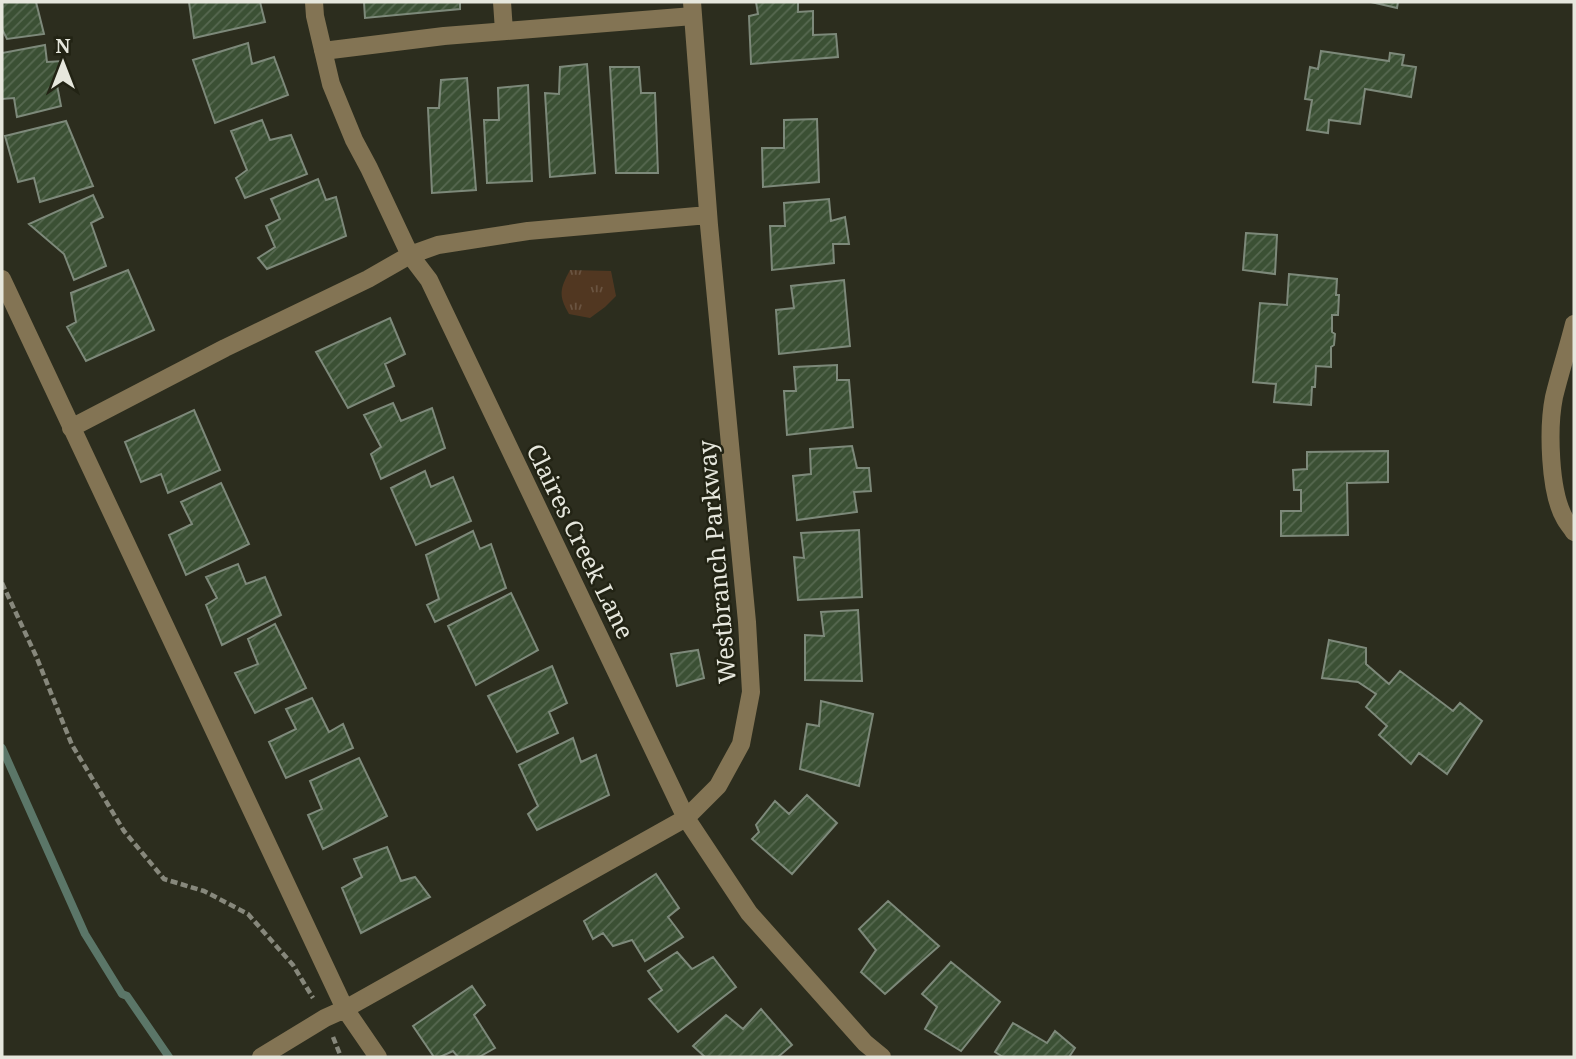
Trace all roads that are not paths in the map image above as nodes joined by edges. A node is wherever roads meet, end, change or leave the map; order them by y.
1 (314, 2) edge
2 (502, 2) edge
3 (692, 9) edge
4 (504, 32) junction
5 (323, 51) junction
6 (708, 215) junction
7 (410, 255) junction
8 (2, 279) edge
9 (1574, 324) edge
10 (71, 428) junction
11 (1574, 532) edge
12 (686, 818) junction
13 (345, 1009) junction
14 (261, 1057) edge
15 (378, 1057) edge
16 (882, 1057) edge

1 - 5 street, Claires Creek Lane
2 - 4 street
3 - 4 street
3 - 6 street, Westbranch Parkway
4 - 5 street
5 - 7 street, Claires Creek Lane
6 - 7 street
6 - 12 street, Westbranch Parkway
7 - 10 street
7 - 12 street, Claires Creek Lane
8 - 10 street
9 - 11 street
10 - 13 street
12 - 13 street, Westbranch Parkway
12 - 16 street, Claires Creek Lane
13 - 14 street, Westbranch Parkway
13 - 15 street

